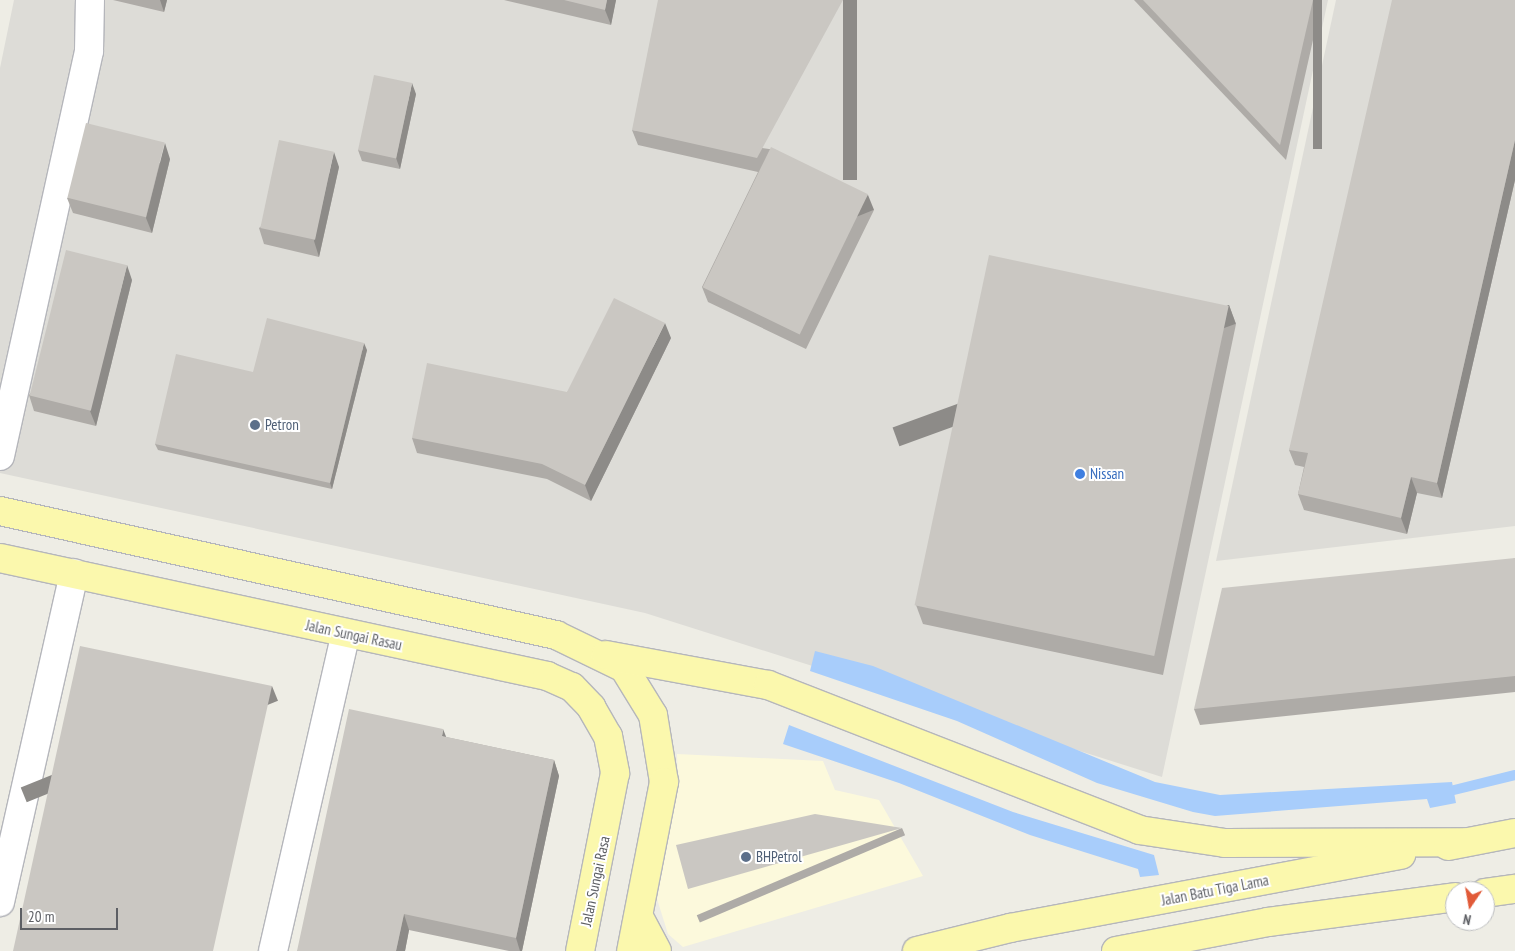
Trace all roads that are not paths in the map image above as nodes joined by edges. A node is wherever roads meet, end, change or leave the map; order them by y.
1 (90, 0) edge
2 (0, 456) edge
3 (0, 511) edge
4 (0, 558) edge
5 (74, 573) junction
6 (346, 633) junction
7 (601, 654) junction
8 (610, 811) joint
9 (1515, 833) edge
10 (1466, 842) junction
11 (1515, 889) edge
12 (1495, 892) edge
13 (1445, 898) edge
14 (0, 902) edge
15 (639, 917) junction
16 (273, 951) edge
17 (580, 951) edge
18 (631, 951) edge
19 (657, 951) edge
20 (917, 951) edge
21 (1116, 951) edge

1 - 2 street
3 - 7 main road
4 - 5 main road, Jalan Sungai Rasau
5 - 6 main road, Jalan Sungai Rasau
5 - 14 street
6 - 8 main road, Jalan Sungai Rasau
6 - 16 street
7 - 10 main road
7 - 15 main road
8 - 17 main road, Jalan Sungai Rasa
9 - 10 main road, Jalan Batu Tiga Lama
10 - 20 main road, Jalan Batu Tiga Lama
11 - 12 main road
13 - 21 main road
15 - 18 main road
15 - 19 main road

